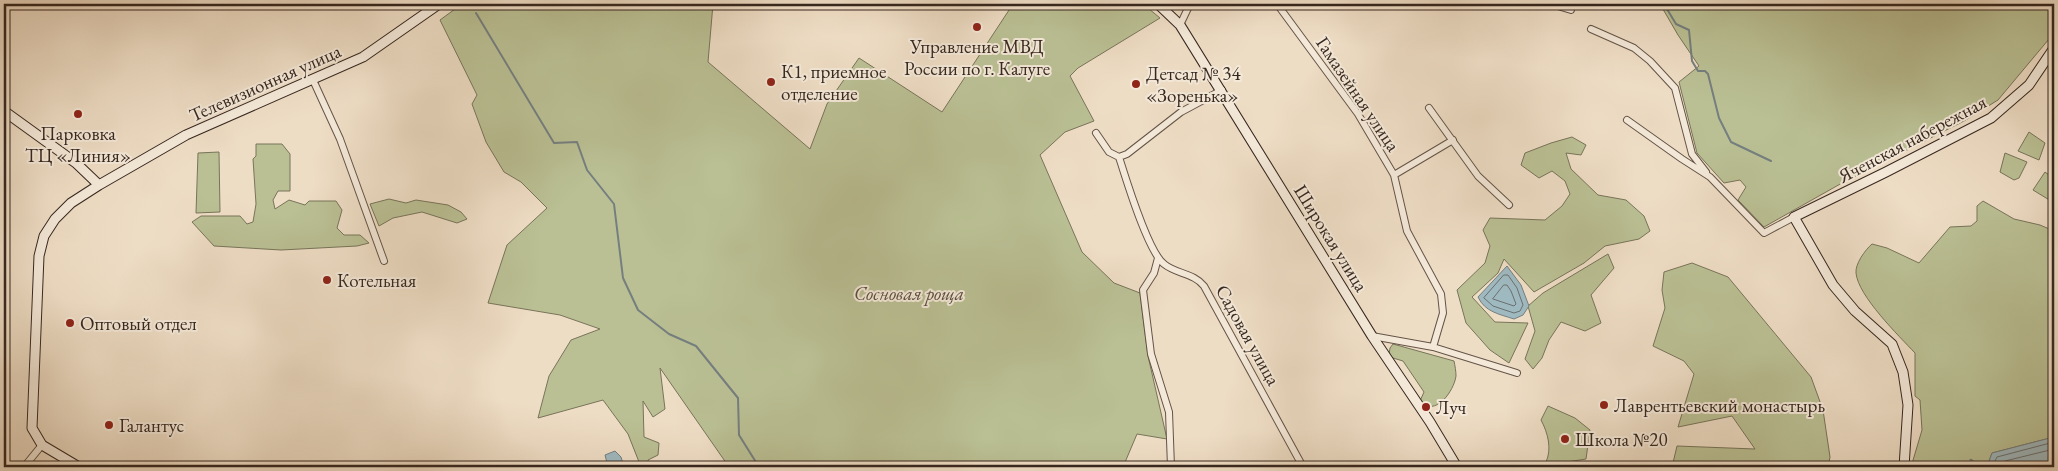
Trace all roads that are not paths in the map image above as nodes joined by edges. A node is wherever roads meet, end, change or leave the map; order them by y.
1 (439, 4) edge
2 (1158, 4) edge
3 (1190, 4) edge
4 (1277, 4) edge
5 (1550, 4) edge
6 (1571, 10) dead end
7 (1180, 25) junction
8 (1591, 30) dead end
9 (2054, 48) edge
10 (313, 80) junction
11 (1222, 90) junction
12 (1428, 108) dead end
13 (4, 111) edge
14 (1627, 120) dead end
15 (1096, 133) dead end
16 (1454, 140) junction
17 (1119, 157) junction
18 (1394, 175) junction
19 (1710, 177) junction
20 (99, 185) junction
21 (1509, 205) dead end
22 (1794, 217) junction
23 (1158, 258) junction
24 (384, 262) dead end
25 (1372, 336) junction
26 (1433, 346) junction
27 (1517, 372) dead end
28 (42, 445) junction
29 (24, 467) edge
30 (79, 467) edge
31 (1171, 467) edge
32 (1303, 467) edge
33 (1457, 467) edge
34 (1904, 467) edge

1 - 10 street, Телевизионная улица
2 - 7 street, Широкая улица
3 - 7 street
4 - 18 street, Гамазейная улица
5 - 6 street
7 - 11 street, Широкая улица
8 - 19 street
9 - 22 street, Яченская набережная
10 - 20 street, Телевизионная улица
10 - 24 street
11 - 17 street
11 - 25 street, Широкая улица
12 - 16 street
13 - 20 street
14 - 19 street
15 - 17 street
16 - 18 street
16 - 21 street
17 - 23 street
18 - 26 street, Гамазейная улица
19 - 22 street, Яченская набережная
20 - 28 street, Телевизионная улица
22 - 34 street
23 - 31 street
23 - 32 street, Садовая улица
25 - 26 street
25 - 33 street, Широкая улица
26 - 27 street
28 - 29 street
28 - 30 street

